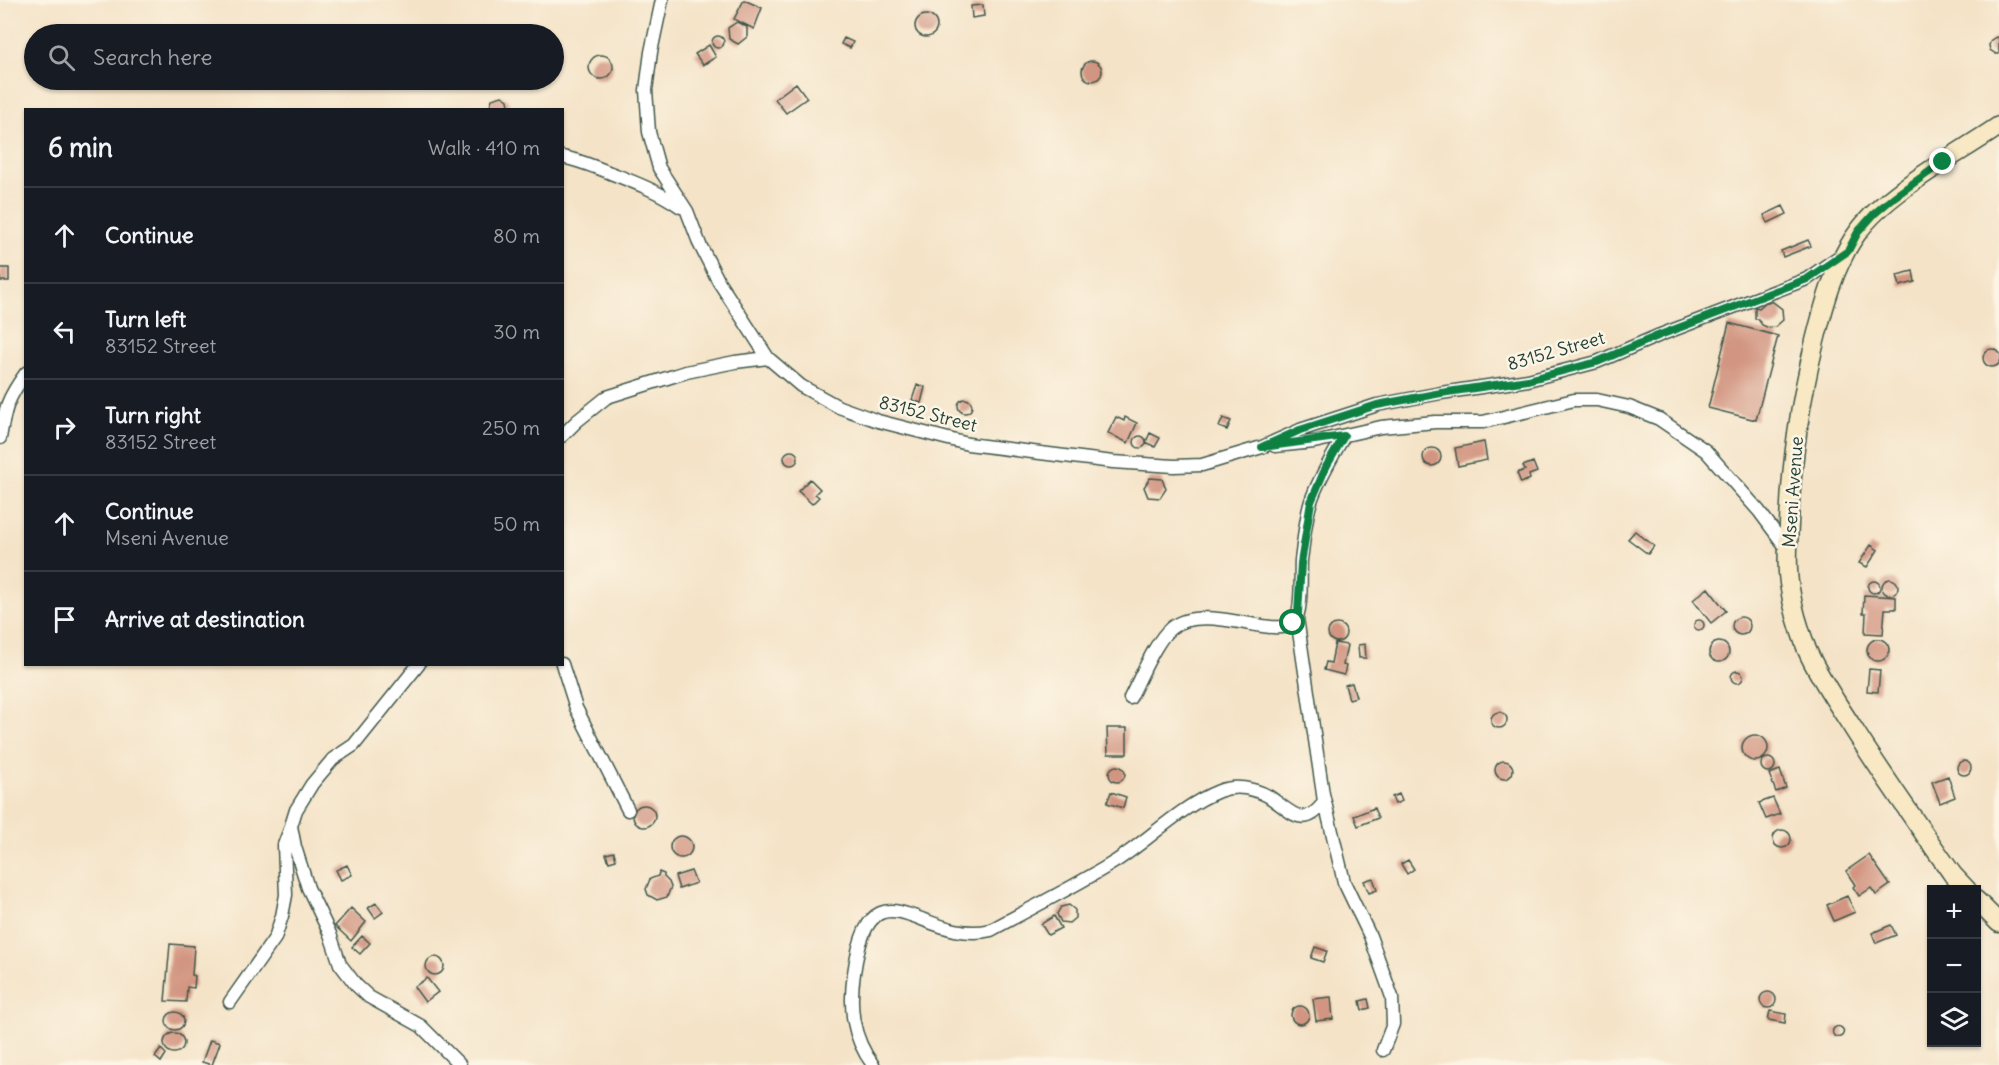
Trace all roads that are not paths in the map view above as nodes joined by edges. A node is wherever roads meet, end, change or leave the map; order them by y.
1 (662, 0) edge
2 (1999, 126) edge
3 (564, 157) edge
4 (687, 211) junction
5 (1848, 251) junction
6 (768, 358) junction
7 (24, 376) edge
8 (564, 434) edge
9 (1344, 436) junction
10 (0, 438) edge
11 (1262, 447) junction
12 (1788, 550) junction
13 (1297, 618) junction
14 (417, 666) edge
15 (563, 666) edge
16 (1130, 698) dead end
17 (1323, 795) junction
18 (627, 810) dead end
19 (291, 826) junction
20 (1962, 885) edge
21 (1981, 904) edge
22 (1999, 923) edge
23 (230, 1002) dead end
24 (1383, 1050) dead end
25 (460, 1065) edge
26 (873, 1065) edge

1 - 4 street, 83152 Street
2 - 5 street, Mseni Avenue
3 - 4 street
4 - 6 street, 83152 Street
5 - 11 street, 83152 Street
5 - 12 street, Mseni Avenue
6 - 8 street
6 - 11 street, 83152 Street
7 - 10 street
9 - 11 street, 83152 Street
9 - 12 street, 83152 Street
9 - 13 street
12 - 20 street, Mseni Avenue
13 - 16 street
13 - 17 street
14 - 19 street
15 - 18 street
17 - 24 street
17 - 26 street
19 - 23 street
19 - 25 street
21 - 22 street

